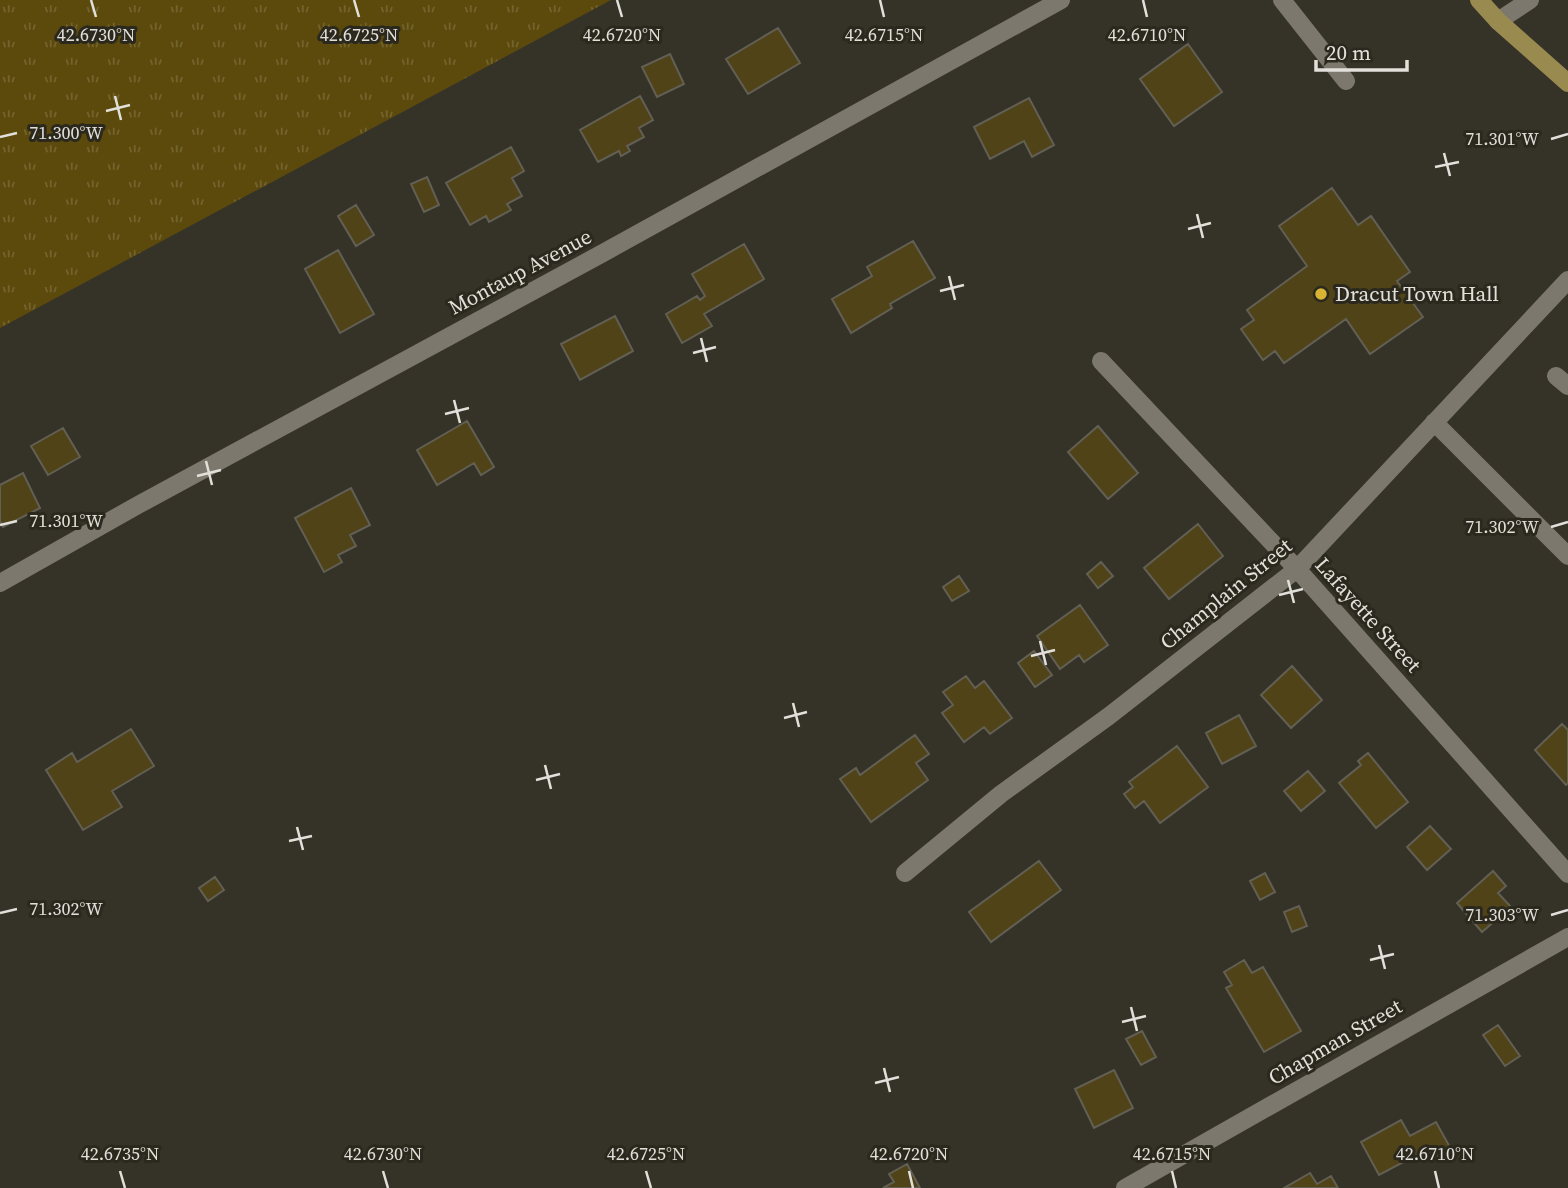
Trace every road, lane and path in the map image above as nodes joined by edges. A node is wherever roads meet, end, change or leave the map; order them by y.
1 (1061, 0) edge
2 (1282, 0) edge
3 (1479, 0) edge
4 (1530, 0) edge
5 (1498, 21) junction
6 (1346, 81) dead end
7 (1568, 83) edge
8 (1568, 280) edge
9 (1101, 361) dead end
10 (1434, 422) junction
11 (1568, 556) edge
12 (1297, 569) junction
13 (0, 583) edge
14 (905, 873) dead end
15 (1568, 874) edge
16 (1568, 937) edge
17 (1125, 1188) edge

1 - 13 street, Montaup Avenue
2 - 6 street
3 - 5 main road
4 - 5 street
5 - 7 main road
8 - 10 street, Champlain Street
9 - 12 street, Lafayette Street
10 - 11 street
10 - 12 street, Champlain Street
12 - 14 street, Champlain Street
12 - 15 street, Lafayette Street
16 - 17 street, Chapman Street

